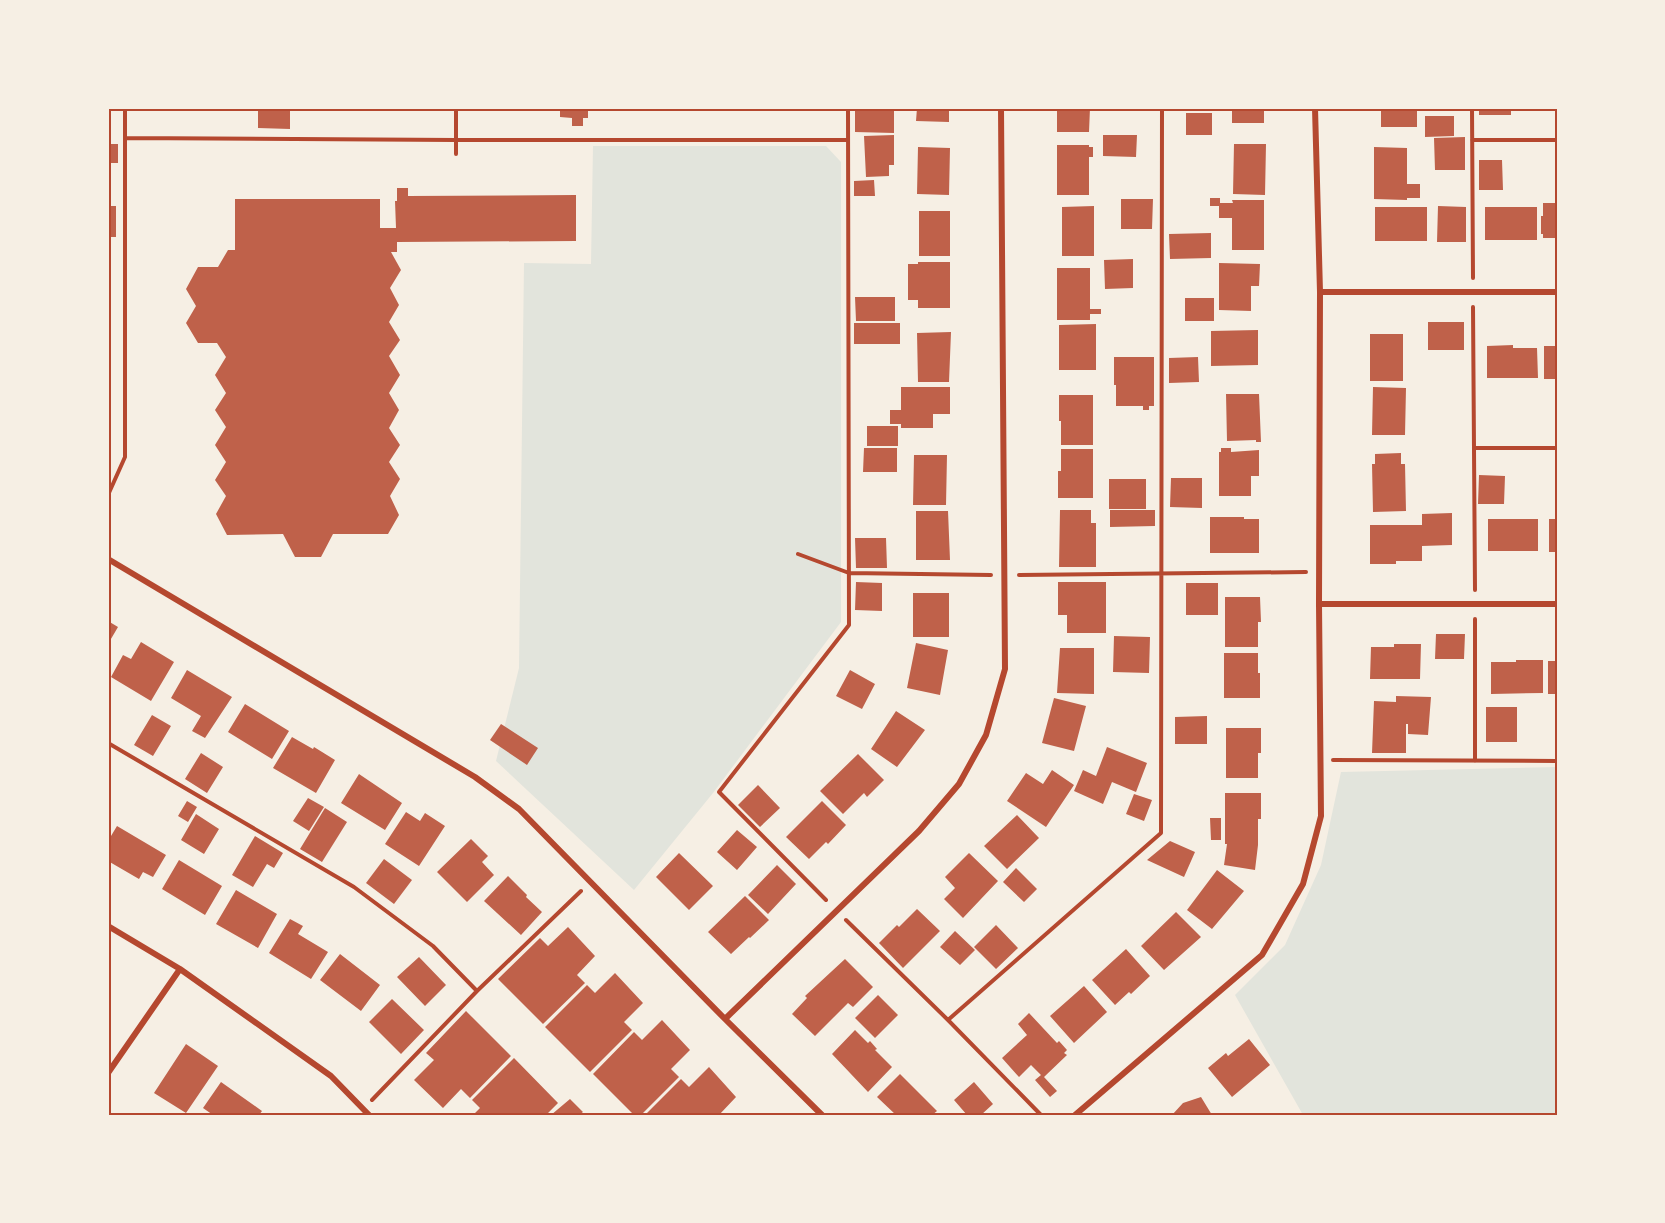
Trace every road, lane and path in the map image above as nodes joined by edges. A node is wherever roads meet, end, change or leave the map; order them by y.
1 (125, 108) edge
2 (456, 108) edge
3 (848, 108) edge
4 (1001, 108) edge
5 (1162, 108) edge
6 (1315, 108) edge
7 (1472, 108) edge
8 (125, 138) junction
9 (848, 140) junction
10 (1472, 140) junction
11 (1557, 140) edge
12 (456, 141) junction
13 (456, 154) dead end
14 (1320, 292) junction
15 (1473, 292) junction
16 (1557, 292) edge
17 (1474, 448) junction
18 (1557, 448) edge
19 (108, 495) edge
20 (798, 554) dead end
21 (108, 559) edge
22 (1319, 572) junction
23 (849, 573) junction
24 (1161, 574) junction
25 (1005, 575) junction
26 (1319, 604) junction
27 (1475, 604) junction
28 (1557, 604) edge
29 (108, 743) edge
30 (1321, 760) junction
31 (1557, 760) edge
32 (1475, 761) junction
33 (590, 882) junction
34 (836, 910) junction
35 (108, 926) edge
36 (180, 969) junction
37 (477, 992) junction
38 (725, 1019) junction
39 (948, 1020) junction
40 (108, 1073) edge
41 (363, 1109) junction
42 (369, 1115) edge
43 (822, 1115) edge
44 (1041, 1115) edge
45 (1075, 1115) edge

1 - 8 path
2 - 12 path
3 - 9 path
4 - 25 street
5 - 24 path
6 - 14 street
7 - 10 path
8 - 12 path
8 - 19 path
9 - 12 path
9 - 23 path
10 - 11 path
10 - 15 path
12 - 13 path
14 - 15 street
14 - 22 street
15 - 16 street
15 - 17 path
17 - 18 path
17 - 27 path
20 - 23 path
21 - 33 street
22 - 24 path
22 - 26 street
23 - 25 path
23 - 34 path
24 - 25 path
24 - 39 path
25 - 34 street
26 - 27 street
26 - 30 street
27 - 28 street
27 - 32 path
29 - 37 path
30 - 32 path
30 - 45 street
31 - 32 path
33 - 37 path
33 - 38 street
34 - 38 street
34 - 39 path
35 - 36 street
36 - 40 street
36 - 41 street
37 - 41 path
38 - 43 street
39 - 44 path
41 - 42 street

